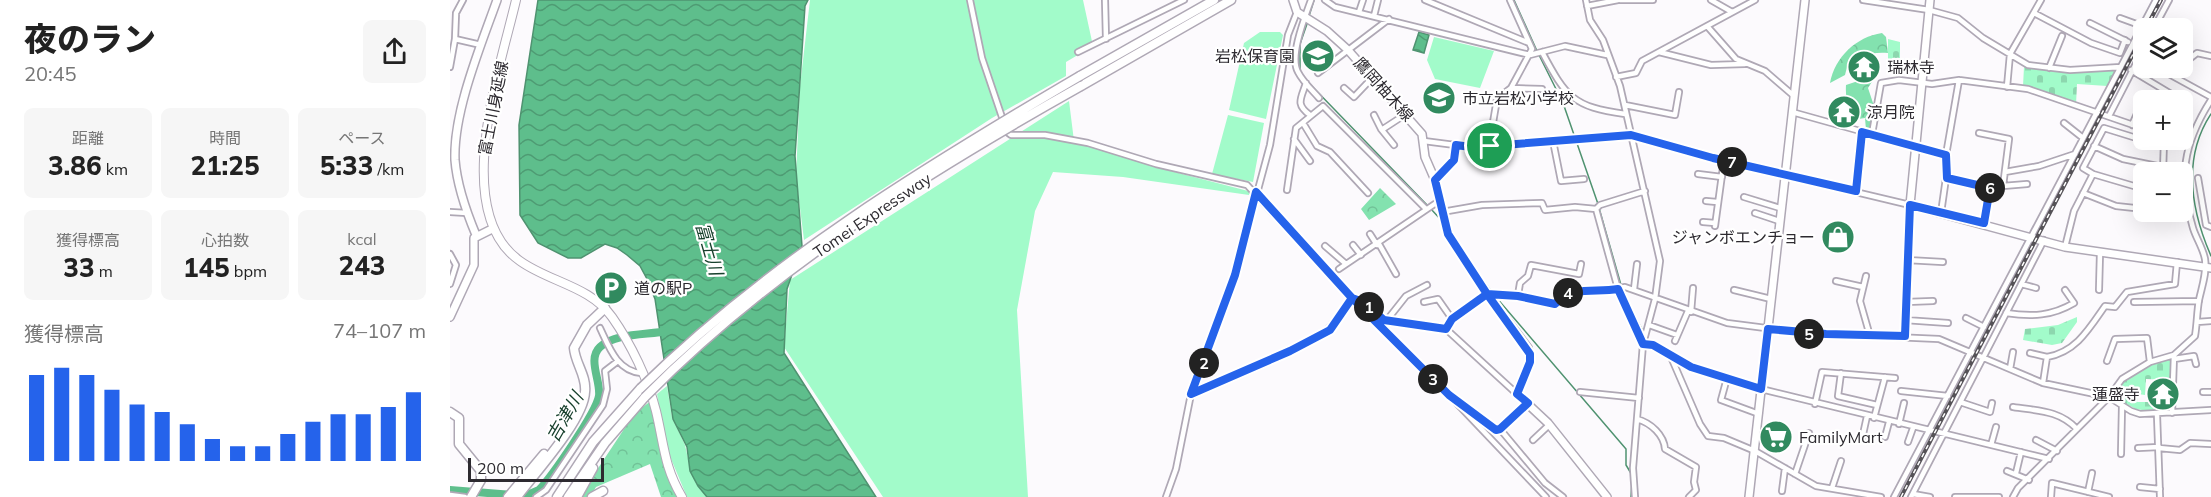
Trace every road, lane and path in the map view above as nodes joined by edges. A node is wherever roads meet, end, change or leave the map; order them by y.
1 (463, 0) edge
2 (497, 0) edge
3 (516, 0) edge
4 (970, 0) edge
5 (1105, 0) edge
6 (1184, 0) edge
7 (1214, 0) edge
8 (1231, 0) edge
9 (1293, 0) edge
10 (1311, 0) edge
11 (1325, 0) edge
12 (1363, 0) edge
13 (1378, 0) edge
14 (1425, 0) edge
15 (1510, 0) edge
16 (1619, 0) edge
17 (1653, 0) edge
18 (1711, 0) edge
19 (1755, 0) edge
20 (1805, 0) edge
21 (1863, 0) edge
22 (1930, 0) edge
23 (2042, 0) edge
24 (2156, 0) edge
25 (2169, 0) edge
26 (1586, 3) edge
27 (1929, 10) junction
28 (1298, 12) junction
29 (1359, 12) junction
30 (1732, 12) junction
31 (2034, 13) junction
32 (1305, 16) junction
33 (1374, 16) junction
34 (2120, 18) dead end
35 (2146, 18) edge
36 (2159, 18) edge
37 (1389, 19) junction
38 (2090, 22) dead end
39 (2133, 23) edge
40 (1707, 26) junction
41 (2062, 36) dead end
42 (455, 39) junction
43 (1106, 39) junction
44 (2125, 40) junction
45 (1529, 42) junction
46 (2133, 44) joint
47 (481, 45) junction
48 (1348, 50) junction
49 (1078, 51) dead end
50 (451, 52) edge
51 (1659, 52) junction
52 (1537, 53) junction
53 (2010, 54) junction
54 (1607, 55) junction
55 (2193, 56) edge
56 (2211, 56) edge
57 (1749, 64) junction
58 (450, 67) edge
59 (2121, 67) junction
60 (2049, 68) junction
61 (2133, 68) edge
62 (2131, 70) junction
63 (1318, 73) dead end
64 (1373, 77) junction
65 (1616, 77) junction
66 (2175, 78) edge
67 (1959, 80) junction
68 (1081, 81) junction
69 (1306, 83) junction
70 (1920, 84) junction
71 (2007, 87) junction
72 (1344, 88) dead end
73 (1511, 88) junction
74 (1542, 88) dead end
75 (2164, 90) edge
76 (1679, 92) dead end
77 (1794, 96) junction
78 (1319, 98) dead end
79 (2211, 99) edge
80 (1625, 105) junction
81 (1792, 112) junction
82 (2097, 112) junction
83 (1406, 113) junction
84 (1625, 114) junction
85 (1374, 115) dead end
86 (1310, 116) junction
87 (2109, 116) junction
88 (1303, 123) junction
89 (2064, 123) dead end
90 (2132, 125) edge
91 (1383, 129) junction
92 (1862, 132) junction
93 (1979, 133) dead end
94 (1631, 135) junction
95 (1872, 135) junction
96 (2133, 136) edge
97 (2083, 138) junction
98 (1294, 139) junction
99 (1424, 141) junction
100 (1553, 141) junction
101 (1395, 145) dead end
102 (1456, 145) junction
103 (1490, 146) junction
104 (2094, 146) junction
105 (1914, 147) junction
106 (2075, 154) junction
107 (1946, 155) junction
108 (1724, 160) junction
109 (1310, 161) dead end
110 (453, 162) edge
111 (2134, 162) edge
112 (2186, 162) edge
113 (2005, 172) junction
114 (1698, 174) dead end
115 (2092, 174) junction
116 (1784, 176) junction
117 (1722, 177) junction
118 (1947, 178) junction
119 (2198, 178) dead end
120 (1584, 179) dead end
121 (1435, 180) junction
122 (2027, 184) dead end
123 (2003, 186) junction
124 (2133, 186) edge
125 (1990, 188) junction
126 (1287, 190) dead end
127 (1645, 191) junction
128 (1856, 191) junction
129 (1256, 192) junction
130 (1368, 193) dead end
131 (2083, 193) junction
132 (1744, 197) dead end
133 (1439, 201) junction
134 (1707, 201) dead end
135 (1717, 202) junction
136 (1910, 205) junction
137 (1597, 208) junction
138 (1780, 208) junction
139 (2133, 208) edge
140 (1426, 209) junction
141 (450, 212) edge
142 (1442, 212) junction
143 (467, 213) junction
144 (1755, 213) dead end
145 (1941, 213) junction
146 (1779, 221) junction
147 (1703, 222) dead end
148 (2191, 222) edge
149 (1984, 223) junction
150 (2211, 227) edge
151 (492, 229) junction
152 (1370, 234) dead end
153 (476, 235) junction
154 (2032, 236) junction
155 (2044, 240) junction
156 (1378, 244) junction
157 (1353, 245) dead end
158 (1325, 246) dead end
159 (2065, 247) junction
160 (2100, 253) junction
161 (450, 254) edge
162 (1361, 255) junction
163 (1907, 260) junction
164 (1943, 262) dead end
165 (2177, 262) junction
166 (1346, 264) junction
167 (1581, 264) dead end
168 (1637, 264) dead end
169 (2208, 268) edge
170 (1339, 269) dead end
171 (1396, 274) dead end
172 (1866, 276) dead end
173 (1836, 280) dead end
174 (450, 284) edge
175 (2021, 284) junction
176 (1427, 285) dead end
177 (1863, 287) junction
178 (1621, 288) junction
179 (1694, 288) dead end
180 (2036, 288) dead end
181 (1635, 289) junction
182 (1734, 290) dead end
183 (2065, 290) dead end
184 (2099, 290) dead end
185 (1487, 294) junction
186 (1518, 296) junction
187 (1352, 298) junction
188 (1655, 299) junction
189 (1771, 299) junction
190 (1933, 301) dead end
191 (2199, 301) junction
192 (1424, 302) dead end
193 (1906, 302) junction
194 (2134, 303) dead end
195 (605, 308) junction
196 (1689, 311) junction
197 (2006, 314) junction
198 (450, 317) edge
199 (1966, 318) dead end
200 (1452, 319) junction
201 (1387, 320) junction
202 (1905, 320) junction
203 (2211, 321) edge
204 (2197, 322) junction
205 (1948, 323) dead end
206 (1649, 325) junction
207 (1984, 327) junction
208 (600, 328) dead end
209 (1446, 329) junction
210 (1768, 329) junction
211 (1677, 335) junction
212 (1870, 336) junction
213 (1905, 336) junction
214 (1675, 341) dead end
215 (1643, 342) junction
216 (1971, 352) junction
217 (2013, 352) dead end
218 (2030, 353) dead end
219 (1671, 357) junction
220 (1982, 357) junction
221 (2047, 357) junction
222 (2174, 357) junction
223 (616, 360) junction
224 (2106, 361) dead end
225 (2150, 362) junction
226 (2196, 364) dead end
227 (2010, 369) junction
228 (1841, 373) junction
229 (641, 374) junction
230 (1885, 377) junction
231 (1727, 378) junction
232 (1895, 378) dead end
233 (2043, 383) junction
234 (1761, 389) junction
235 (1901, 391) dead end
236 (1580, 392) dead end
237 (2203, 392) dead end
238 (2211, 392) edge
239 (1191, 394) junction
240 (1517, 394) junction
241 (1449, 395) junction
242 (1948, 396) junction
243 (2109, 397) junction
244 (1639, 398) junction
245 (1960, 402) junction
246 (1528, 403) junction
247 (1992, 403) dead end
248 (1815, 404) junction
249 (1904, 404) dead end
250 (1877, 405) junction
251 (636, 406) junction
252 (2122, 406) junction
253 (2013, 407) dead end
254 (2211, 410) edge
255 (450, 412) edge
256 (2172, 413) junction
257 (1759, 414) junction
258 (2157, 415) junction
259 (1867, 416) junction
260 (1874, 418) junction
261 (1637, 419) junction
262 (1889, 422) junction
263 (1899, 424) junction
264 (1549, 425) junction
265 (1995, 427) dead end
266 (1913, 428) junction
267 (1500, 429) junction
268 (2078, 429) junction
269 (1928, 431) junction
270 (1809, 433) dead end
271 (1943, 435) junction
272 (1885, 437) dead end
273 (1862, 439) dead end
274 (1533, 440) dead end
275 (2036, 440) dead end
276 (1908, 442) dead end
277 (2211, 444) edge
278 (1991, 445) junction
279 (2138, 448) dead end
280 (2159, 448) junction
281 (1755, 451) junction
282 (2057, 451) junction
283 (2021, 452) junction
284 (2121, 454) dead end
285 (2049, 459) junction
286 (1840, 461) dead end
287 (1785, 468) junction
288 (2007, 471) dead end
289 (2016, 473) junction
290 (1795, 474) junction
291 (2083, 476) dead end
292 (2029, 480) junction
293 (521, 486) junction
294 (2140, 487) dead end
295 (1832, 489) junction
296 (2160, 489) junction
297 (603, 491) dead end
298 (1782, 491) dead end
299 (2090, 494) edge
300 (450, 495) edge
301 (1912, 495) edge
302 (465, 497) edge
303 (471, 497) edge
304 (508, 497) edge
305 (517, 497) edge
306 (536, 497) edge
307 (555, 497) edge
308 (568, 497) edge
309 (576, 497) edge
310 (592, 497) edge
311 (682, 497) edge
312 (1166, 497) edge
313 (1546, 497) edge
314 (1563, 497) edge
315 (1607, 497) edge
316 (1635, 497) edge
317 (1689, 497) edge
318 (1749, 497) edge
319 (1881, 497) edge
320 (1894, 497) edge
321 (1929, 497) edge
322 (1955, 497) edge
323 (1999, 497) edge
324 (2013, 497) edge
325 (2051, 497) edge
326 (2109, 497) edge
327 (2160, 497) edge

1 - 42 street
2 - 47 street
3 - 151 main road, 富士川身延線
4 - 129 street
5 - 43 street
6 - 43 street
7 - 68 highway, Tomei Expressway
8 - 68 highway, Tomei Expressway
9 - 28 street
10 - 32 street
11 - 29 street
12 - 29 street
13 - 33 street
14 - 45 street
15 - 45 street
16 - 17 street
16 - 26 street
18 - 30 street
19 - 30 street
20 - 77 street
21 - 27 street
22 - 27 street
23 - 31 street
24 - 35 street
25 - 36 street
26 - 54 street
27 - 53 street
27 - 70 street
28 - 32 street, 鷹岡柚木線
28 - 129 street
29 - 33 street
30 - 40 street
31 - 44 street
31 - 53 street
32 - 48 street, 鷹岡柚木線
32 - 69 street
33 - 37 street
34 - 39 street
37 - 48 street
37 - 52 street
38 - 44 street
40 - 51 street
40 - 57 street
41 - 60 street
42 - 47 street
42 - 50 street
43 - 49 street
44 - 46 street
45 - 52 street
46 - 59 street
47 - 110 street
48 - 63 street
48 - 64 street, 鷹岡柚木線
50 - 58 street
51 - 57 street
51 - 65 street
52 - 54 street
52 - 73 street
52 - 84 street
53 - 60 street
53 - 71 street
54 - 65 street
55 - 56 street
57 - 77 street
59 - 60 street
59 - 82 street
61 - 62 street
62 - 75 street
62 - 87 street
64 - 72 street
64 - 83 street, 鷹岡柚木線
65 - 80 street
66 - 79 street
67 - 70 street
67 - 71 street
67 - 107 street
68 - 251 highway, Tomei Expressway, bridge
68 - 307 highway, Tomei Expressway, bridge
69 - 78 street
69 - 86 street
70 - 95 street
70 - 105 street
71 - 82 street
73 - 74 street
73 - 103 street
76 - 80 street
77 - 81 street
79 - 112 street
80 - 84 street
81 - 92 street
81 - 116 street
82 - 87 street
82 - 97 street
83 - 91 street
83 - 99 street, 鷹岡柚木線
84 - 94 street
85 - 91 street
86 - 88 street
86 - 140 street
87 - 90 street
88 - 98 street
88 - 130 street
89 - 97 street
91 - 101 street
92 - 95 street
92 - 128 street
93 - 113 street
94 - 100 street
94 - 108 street
94 - 127 street
95 - 105 street
96 - 104 street
97 - 106 street
98 - 109 street
98 - 126 street
99 - 102 street
99 - 121 street, 鷹岡柚木線
100 - 103 street
100 - 120 street
102 - 103 street
102 - 121 street
104 - 111 street
104 - 115 street
105 - 107 street
105 - 136 street
106 - 113 street
106 - 154 street
107 - 118 street
108 - 116 street
108 - 117 street
110 - 143 street
113 - 123 street
114 - 117 street
115 - 124 street
115 - 131 street
116 - 128 street
116 - 138 street
117 - 135 street
118 - 125 street
118 - 145 street
119 - 150 street
121 - 133 street, 鷹岡柚木線
122 - 123 street
123 - 125 street
125 - 149 street
127 - 137 street
127 - 188 street
128 - 136 street
129 - 187 street
129 - 239 street
131 - 139 street
131 - 159 street
132 - 138 street
133 - 140 street
133 - 142 street, 鷹岡柚木線
134 - 135 street
135 - 147 street
136 - 145 street
136 - 163 street
137 - 142 street
137 - 178 street
138 - 146 street
140 - 156 street
141 - 143 street
142 - 185 street, 鷹岡柚木線
143 - 153 street
144 - 146 street
145 - 149 street
146 - 189 street
148 - 169 street
149 - 154 street
151 - 153 street
151 - 195 main road, 富士川身延線
152 - 156 street
153 - 198 street
154 - 155 street
154 - 207 street
155 - 159 street
155 - 175 street
156 - 162 street
156 - 171 street
157 - 162 street
158 - 166 street
159 - 160 street
160 - 165 street
160 - 184 street
161 - 174 street
162 - 166 street
163 - 164 street
163 - 193 street
165 - 169 street
165 - 221 street
166 - 170 street
167 - 186 street
168 - 181 street
169 - 191 street
172 - 177 street
173 - 177 street
175 - 180 street
175 - 197 street
176 - 201 street
177 - 212 street
178 - 181 street
178 - 186 street
178 - 215 street
179 - 196 street
181 - 188 street
182 - 189 street
183 - 197 street
185 - 186 street
185 - 200 street
185 - 240 street, 鷹岡柚木線
187 - 201 street
187 - 239 street
187 - 241 street
188 - 196 street
188 - 206 street
189 - 210 street
190 - 193 street
191 - 194 street
191 - 204 street
192 - 200 street
193 - 202 street
195 - 229 main road, 富士川身延線
195 - 293 highway
196 - 210 street
196 - 211 street
197 - 220 street
199 - 207 street
200 - 209 street
201 - 209 street
202 - 205 street
202 - 213 street
203 - 204 street
204 - 222 street
206 - 211 street
206 - 215 street
207 - 216 street
208 - 223 street
209 - 240 street
210 - 212 street
210 - 234 street
211 - 214 street
212 - 213 street
213 - 216 street
215 - 219 street
215 - 244 street
216 - 220 street
216 - 242 street
217 - 227 street
218 - 221 street
219 - 231 street
219 - 281 street
220 - 227 street
220 - 245 street
221 - 233 street
222 - 225 street
222 - 226 street
222 - 256 street
223 - 229 street
223 - 306 street
224 - 225 street
225 - 243 street
227 - 233 street
228 - 230 street
228 - 248 street
228 - 250 street
229 - 311 main road, 富士川身延線
230 - 232 street
230 - 250 street
231 - 234 street
231 - 257 street
233 - 243 street
234 - 248 street
234 - 257 street
235 - 242 street
236 - 244 street
237 - 238 street
239 - 312 street
240 - 246 street
241 - 267 street
241 - 313 street
242 - 269 street
243 - 252 street
243 - 268 street
244 - 261 street
245 - 247 street
245 - 271 street
246 - 264 street
246 - 267 street
248 - 259 street
249 - 263 street
250 - 260 street
251 - 308 highway, Tomei Expressway
251 - 309 highway
252 - 258 street
252 - 284 street
253 - 268 street
254 - 256 street
255 - 303 highway
256 - 258 street
257 - 281 street
258 - 280 street
259 - 260 street
259 - 273 street
260 - 262 street
261 - 316 street
261 - 317 street
262 - 263 street
262 - 272 street
263 - 266 street
264 - 274 street
264 - 315 street
265 - 278 street
266 - 269 street
266 - 276 street
267 - 314 street
268 - 282 street
269 - 271 street
269 - 320 street
270 - 290 street
271 - 278 street
271 - 301 street
275 - 282 street
277 - 280 street
278 - 283 street
279 - 280 street
280 - 296 street
281 - 287 street
281 - 318 street
282 - 285 street
283 - 285 street
283 - 289 street
285 - 292 street
286 - 295 street
287 - 290 street
287 - 298 street
288 - 289 street
289 - 292 street
290 - 295 street
291 - 299 street
292 - 324 street
293 - 304 highway
293 - 305 highway
294 - 296 street
295 - 319 street
296 - 327 street
297 - 310 highway
299 - 325 street
299 - 326 street
300 - 302 street
301 - 321 street
322 - 323 street

